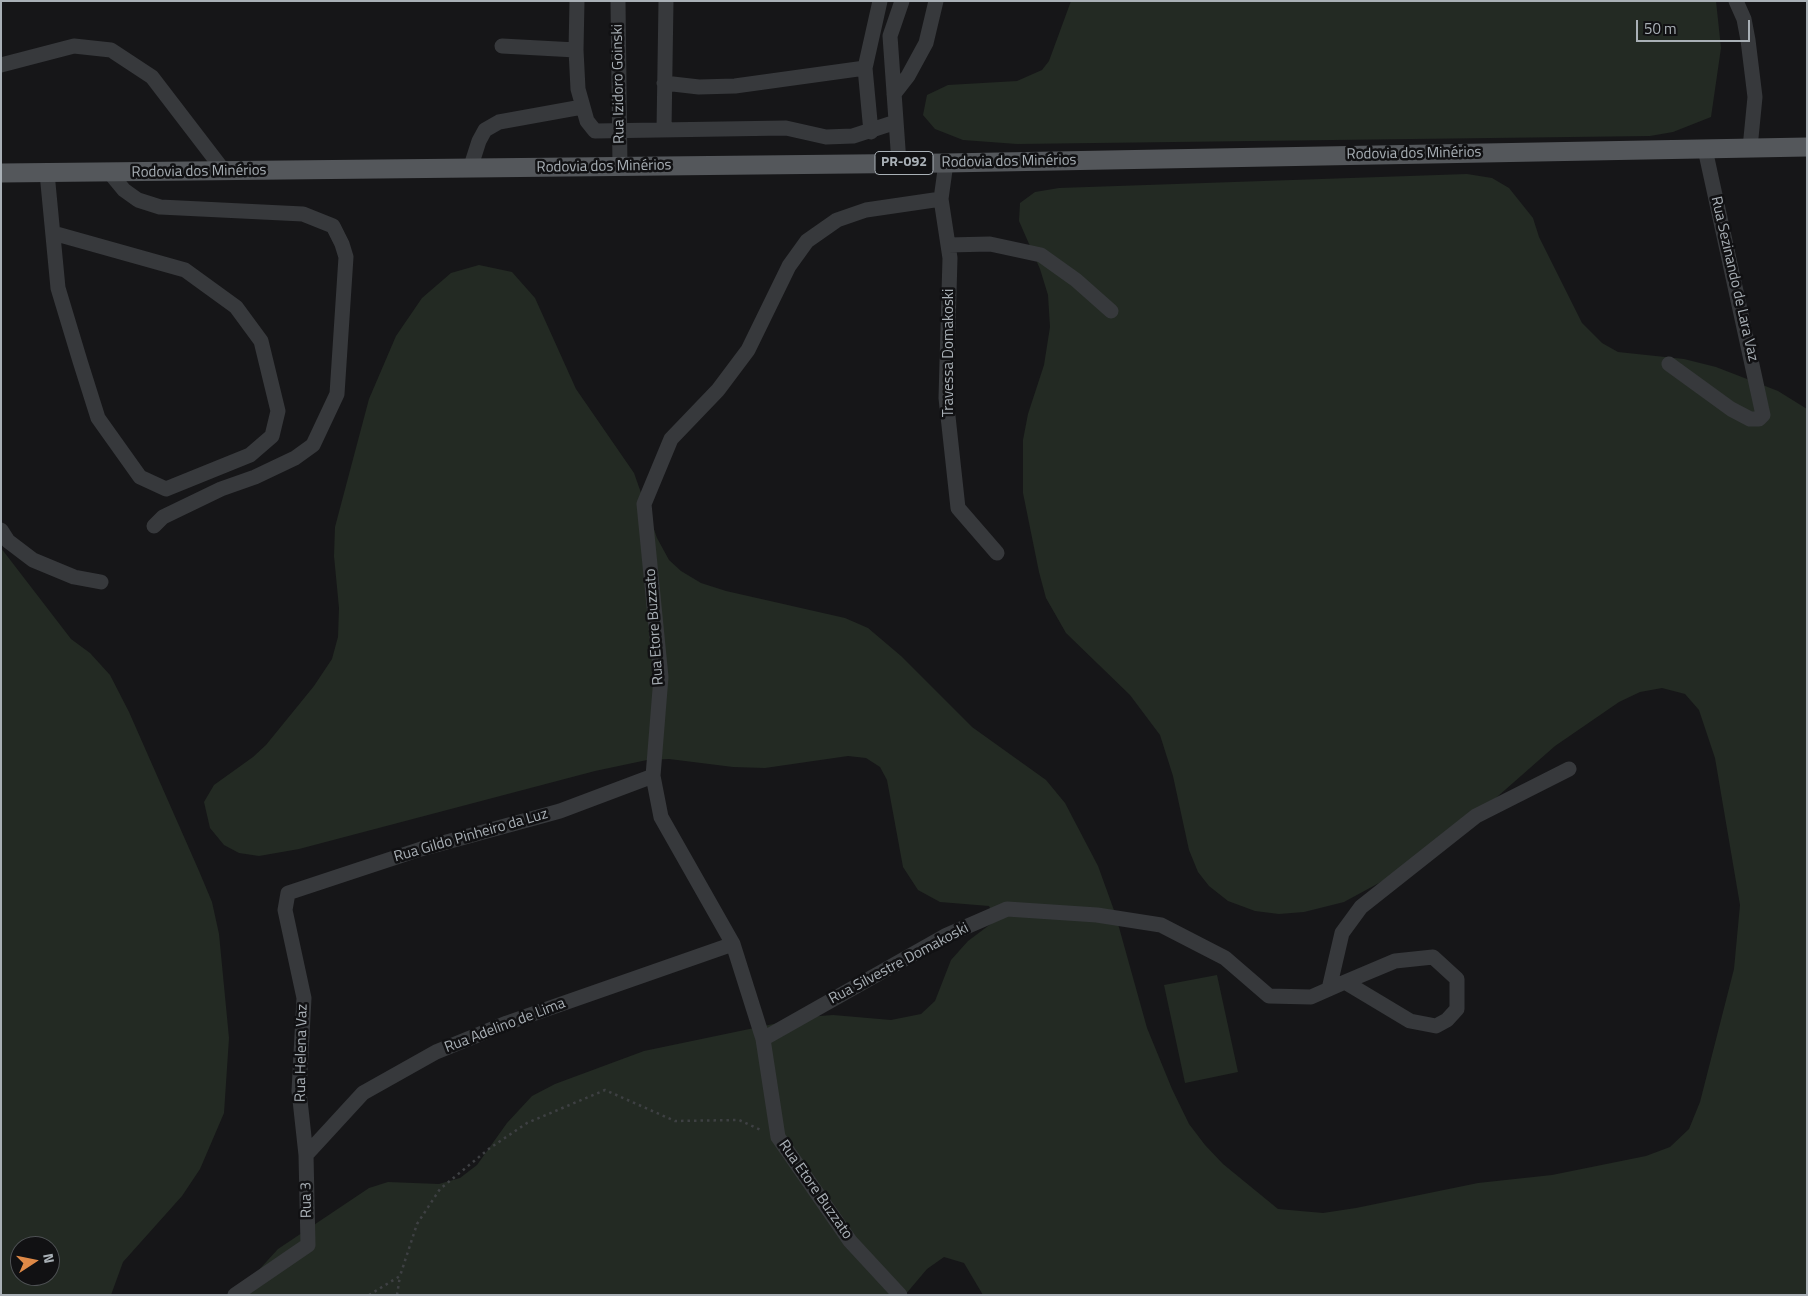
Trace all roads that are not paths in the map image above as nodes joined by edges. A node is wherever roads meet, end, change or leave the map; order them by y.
1 (577, 1) edge
2 (618, 1) edge
3 (666, 1) edge
4 (880, 1) edge
5 (902, 1) edge
6 (936, 1) edge
7 (1736, 1) edge
8 (502, 46) dead end
9 (576, 50) junction
10 (1, 65) edge
11 (865, 68) junction
12 (664, 83) junction
13 (894, 94) junction
14 (582, 107) junction
15 (896, 122) junction
16 (664, 130) junction
17 (618, 131) junction
18 (871, 132) junction
19 (1807, 147) edge
20 (1750, 148) junction
21 (1705, 149) junction
22 (899, 163) junction
23 (946, 163) junction
24 (620, 167) junction
25 (470, 168) junction
26 (224, 171) junction
27 (1, 173) edge
28 (47, 173) junction
29 (110, 173) junction
30 (941, 199) junction
31 (53, 233) junction
32 (948, 245) junction
33 (1111, 311) dead end
34 (1669, 364) dead end
35 (154, 526) dead end
36 (1, 530) edge
37 (997, 554) dead end
38 (101, 582) dead end
39 (1569, 769) dead end
40 (653, 776) junction
41 (288, 894) joint
42 (733, 944) junction
43 (1346, 982) junction
44 (1328, 989) junction
45 (763, 1039) junction
46 (306, 1155) junction
47 (235, 1295) edge
48 (900, 1295) edge

1 - 9 street
2 - 17 street, Rua Izidoro Goinski
3 - 12 street
4 - 11 street
5 - 13 street
6 - 13 street
7 - 20 street
8 - 9 street
9 - 14 street
10 - 26 street
11 - 12 street
11 - 18 street
12 - 16 street
13 - 15 street
14 - 17 street
14 - 25 street
15 - 18 street
15 - 22 street
16 - 17 street
16 - 18 street
17 - 24 street, Rua Izidoro Goinski
19 - 20 main road, Rodovia dos Minérios / PR-092
20 - 21 main road, Rodovia dos Minérios / PR-092
21 - 23 main road, Rodovia dos Minérios / PR-092
21 - 34 street, Rua Sezinando de Lara Vaz
22 - 23 main road, Rodovia dos Minérios / PR-092
22 - 24 main road, Rodovia dos Minérios / PR-092
23 - 30 street
24 - 25 main road, Rodovia dos Minérios / PR-092
25 - 26 main road, Rodovia dos Minérios / PR-092
26 - 29 main road, Rodovia dos Minérios / PR-092
27 - 28 main road, Rodovia dos Minérios / PR-092
28 - 29 main road, Rodovia dos Minérios / PR-092
28 - 31 street
29 - 35 street
30 - 32 street, Travessa Domakoski
30 - 40 street, Rua Etore Buzzato
31 - 31 street
32 - 33 street
32 - 37 street, Travessa Domakoski
36 - 38 street
39 - 44 street
40 - 41 street, Rua Gildo Pinheiro da Luz
40 - 42 street, Rua Etore Buzzato
41 - 46 street, Rua Helena Vaz
42 - 45 street, Rua Etore Buzzato
42 - 46 street, Rua Adelino de Lima
43 - 43 street, Rua Silvestre Domakoski
43 - 44 street, Rua Silvestre Domakoski
44 - 45 street, Rua Silvestre Domakoski
45 - 48 street, Rua Etore Buzzato
46 - 47 street, Rua 3

